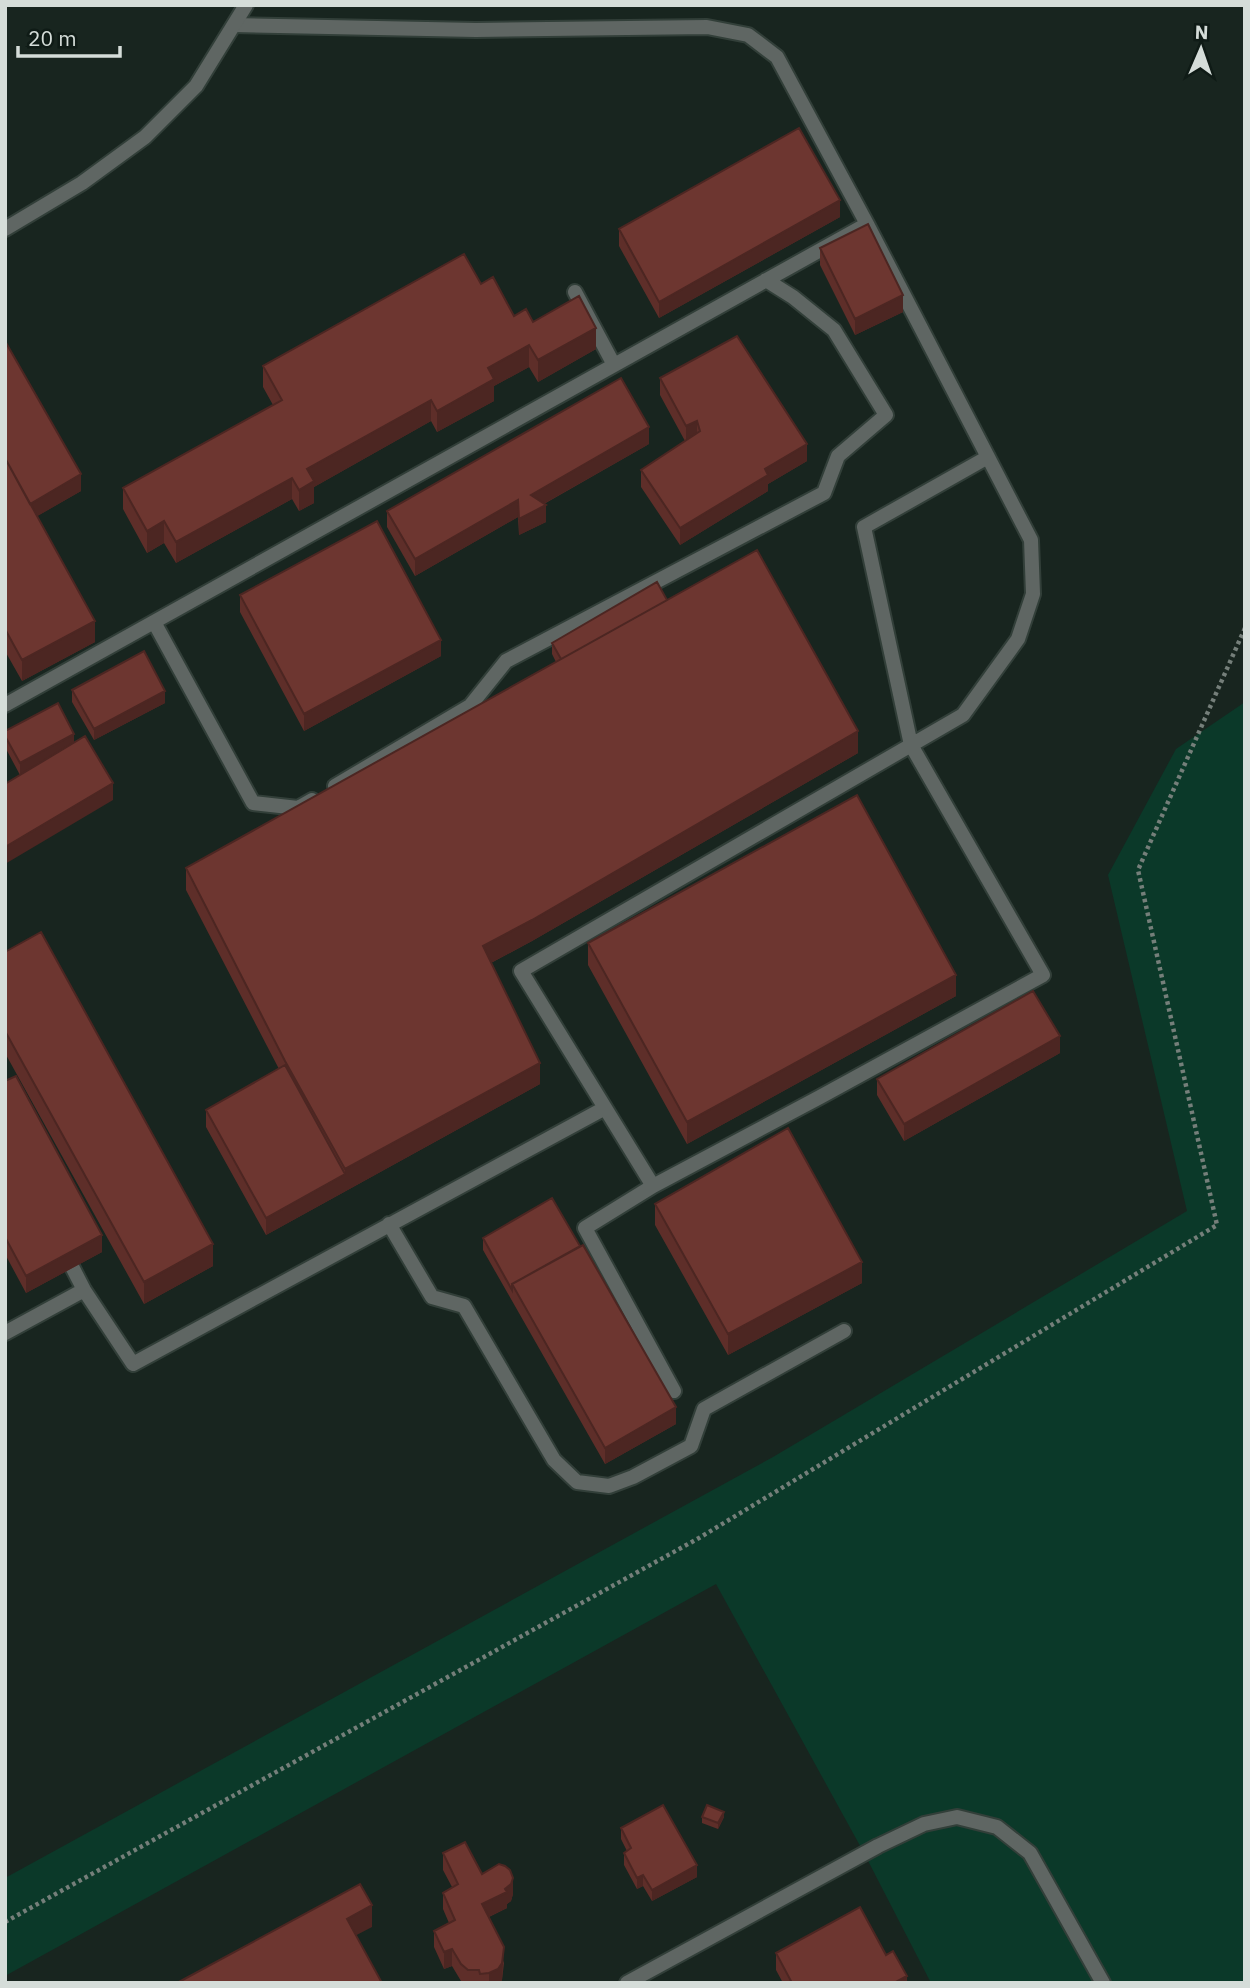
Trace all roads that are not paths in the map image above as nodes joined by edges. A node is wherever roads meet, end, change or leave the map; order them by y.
1 (246, 5) edge
2 (234, 25) junction
3 (867, 224) junction
4 (5, 229) edge
5 (766, 280) junction
6 (575, 292) dead end
7 (614, 365) junction
8 (988, 457) junction
9 (154, 622) junction
10 (5, 705) edge
11 (911, 745) junction
12 (605, 1108) junction
13 (653, 1186) junction
14 (389, 1224) junction
15 (56, 1237) edge
16 (84, 1290) junction
17 (844, 1331) dead end
18 (5, 1333) edge
19 (674, 1391) dead end
20 (627, 1983) edge
21 (1103, 1983) edge

1 - 2 street
2 - 3 street
2 - 4 street
3 - 5 street
3 - 8 street
5 - 7 street
5 - 9 street
6 - 7 street
7 - 9 street
8 - 11 street
8 - 11 street
9 - 10 street
11 - 12 street
11 - 13 street
12 - 13 street
12 - 14 street
13 - 19 street
14 - 16 street
14 - 17 street
15 - 16 street
16 - 18 street
20 - 21 street

